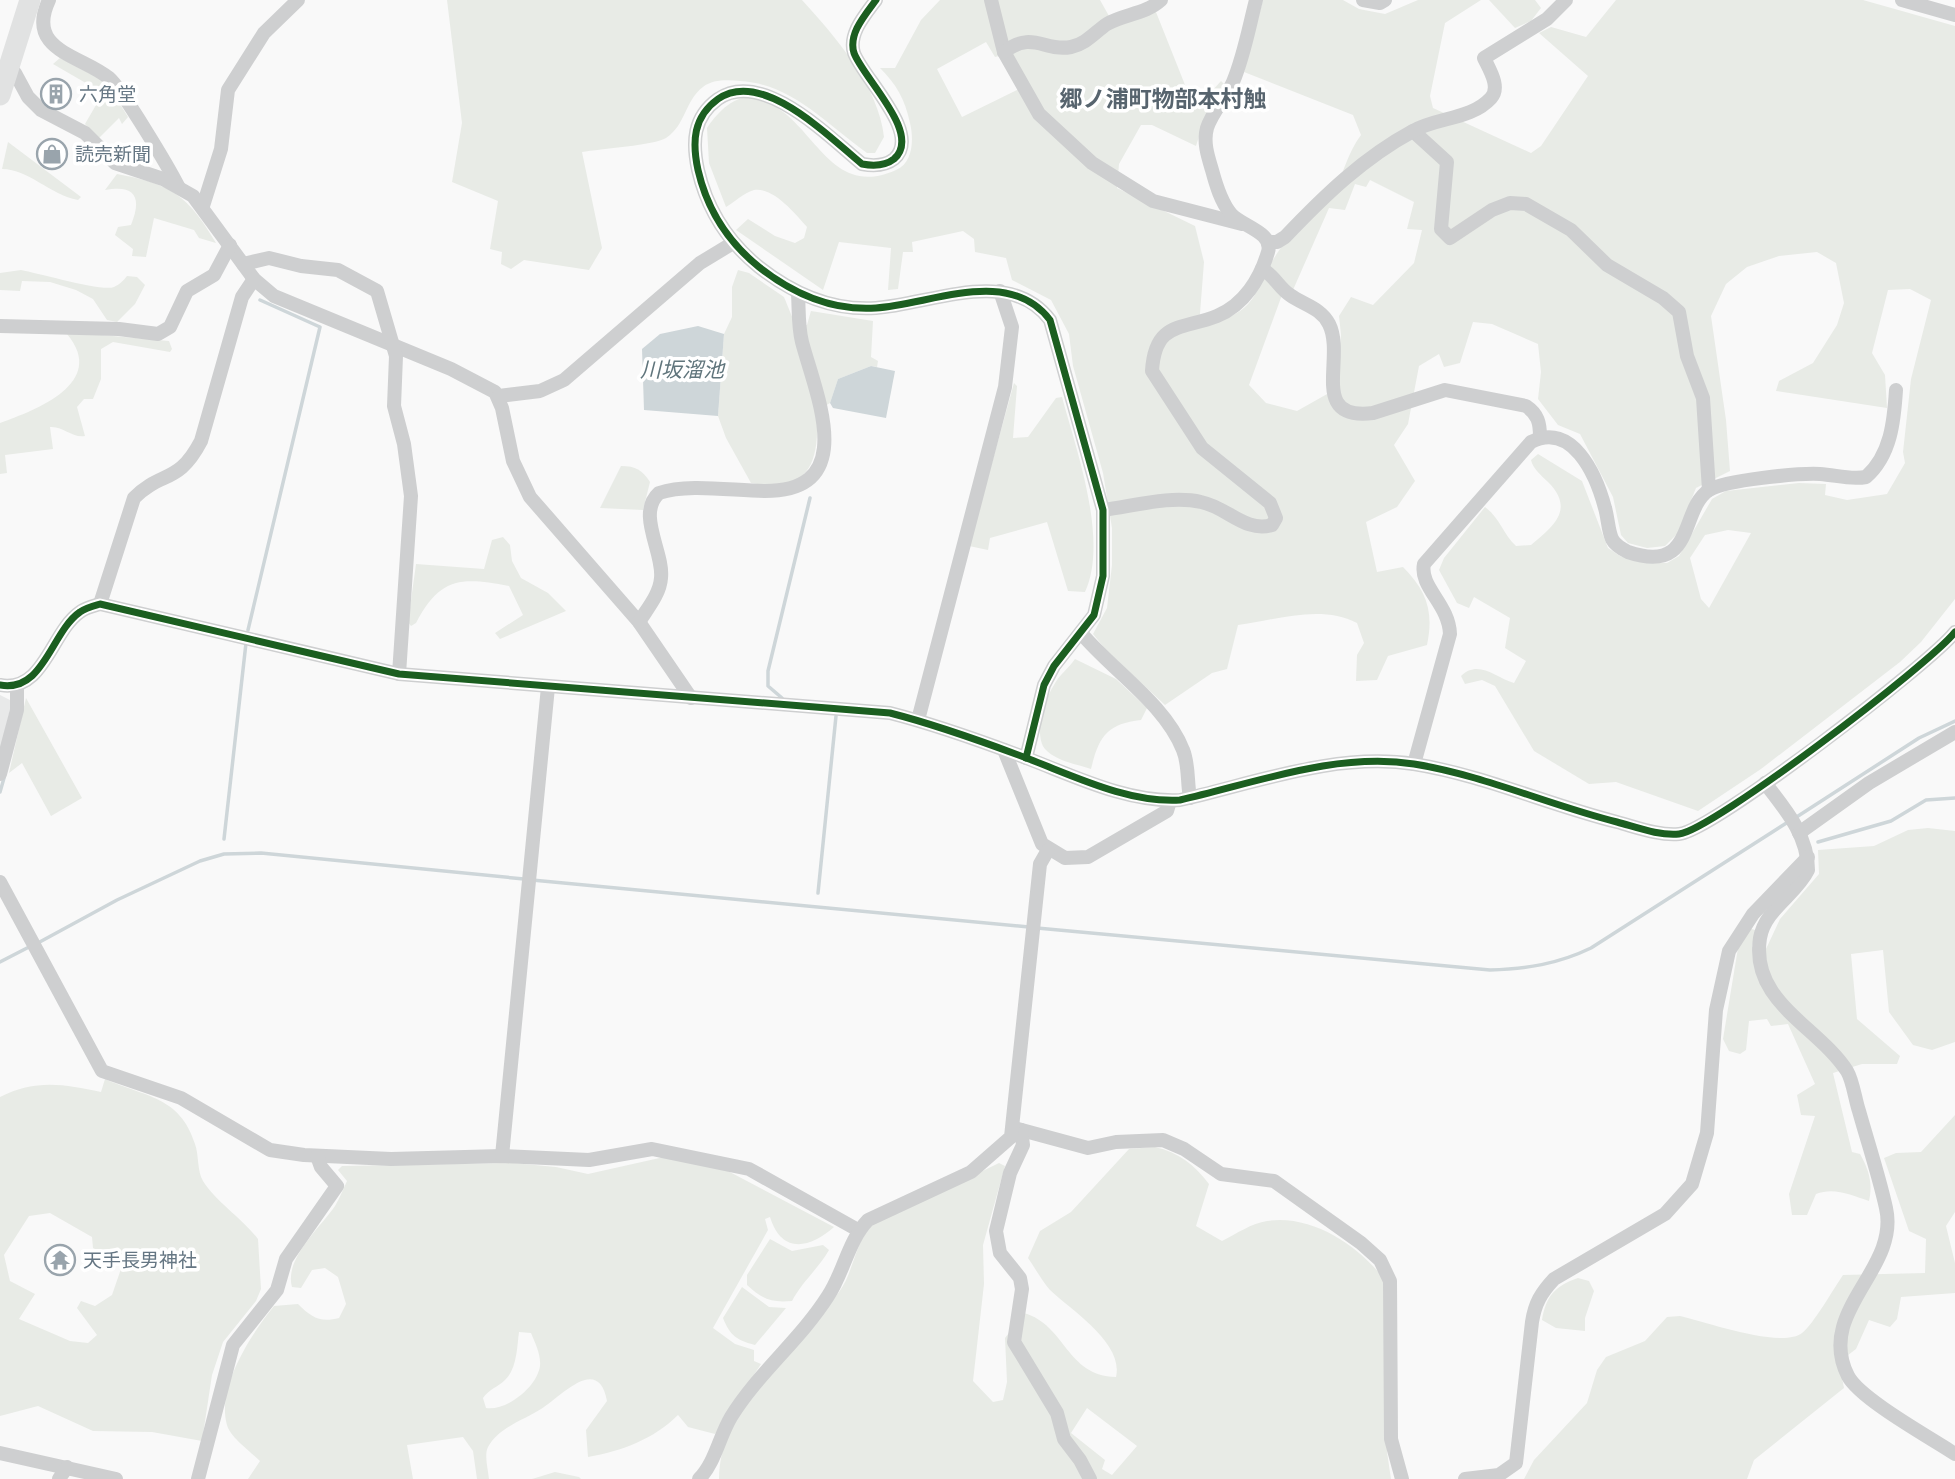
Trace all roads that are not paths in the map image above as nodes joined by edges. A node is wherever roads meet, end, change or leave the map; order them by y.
1 (30, 0) edge
2 (49, 0) edge
3 (298, 0) edge
4 (876, 0) edge
5 (990, 0) edge
6 (1161, 0) edge
7 (1256, 0) edge
8 (1363, 0) edge
9 (1385, 0) edge
10 (1566, 0) edge
11 (1902, 0) edge
12 (1955, 16) edge
13 (1004, 52) junction
14 (7, 69) junction
15 (0, 95) edge
16 (1413, 131) junction
17 (178, 186) junction
18 (203, 206) junction
19 (1242, 224) junction
20 (1269, 242) junction
21 (733, 243) junction
22 (230, 245) junction
23 (243, 264) junction
24 (1262, 269) junction
25 (254, 279) junction
26 (1000, 291) junction
27 (798, 294) junction
28 (0, 326) edge
29 (394, 347) junction
30 (1896, 390) dead end
31 (499, 396) junction
32 (1541, 437) junction
33 (1709, 490) junction
34 (1103, 510) junction
35 (100, 604) junction
36 (639, 622) junction
37 (1955, 632) edge
38 (1081, 633) junction
39 (399, 674) junction
40 (0, 685) edge
41 (17, 686) junction
42 (548, 687) junction
43 (691, 698) junction
44 (918, 720) junction
45 (1955, 732) edge
46 (1004, 750) junction
47 (1026, 758) junction
48 (1414, 764) junction
49 (0, 774) edge
50 (1765, 783) junction
51 (1191, 797) junction
52 (1170, 800) junction
53 (1794, 824) junction
54 (1048, 850) junction
55 (1808, 857) junction
56 (0, 882) edge
57 (1018, 1129) junction
58 (317, 1156) junction
59 (502, 1156) junction
60 (858, 1230) junction
61 (0, 1453) edge
62 (1955, 1454) edge
63 (63, 1473) edge
64 (704, 1477) edge
65 (116, 1479) edge
66 (198, 1479) edge
67 (1090, 1479) edge
68 (1402, 1479) edge
69 (1465, 1479) edge

1 - 14 highway
2 - 17 street
3 - 18 street
4 - 21 street
5 - 13 street
6 - 13 street
7 - 19 street
8 - 9 street
10 - 16 street
11 - 12 street
13 - 19 street
14 - 15 highway
14 - 17 street
16 - 20 street
16 - 33 street
17 - 18 street
18 - 22 street
19 - 20 street
20 - 24 street
21 - 27 street
21 - 31 street
22 - 23 street
22 - 28 street
23 - 25 street
23 - 29 street
24 - 32 street
24 - 34 street
25 - 29 street
25 - 35 street
26 - 27 street
26 - 34 street
26 - 44 street
27 - 36 street
29 - 31 street
29 - 39 street
30 - 33 street
31 - 36 street
32 - 33 street
32 - 48 street
34 - 38 street
35 - 39 street
35 - 41 street
36 - 43 street
37 - 50 street
38 - 47 street
38 - 51 street
39 - 42 street
40 - 41 street
41 - 49 street
42 - 43 street
42 - 59 street
43 - 44 street
44 - 46 street
45 - 53 street
46 - 47 street
46 - 54 street
47 - 52 street
48 - 50 street
48 - 51 street
50 - 53 street
51 - 52 street
52 - 54 street
53 - 55 street
54 - 57 street
55 - 62 street
55 - 69 street
56 - 58 street
57 - 60 street
57 - 67 street
57 - 68 street
58 - 59 street
58 - 66 street
59 - 60 street
60 - 64 street
61 - 63 street
63 - 65 street

